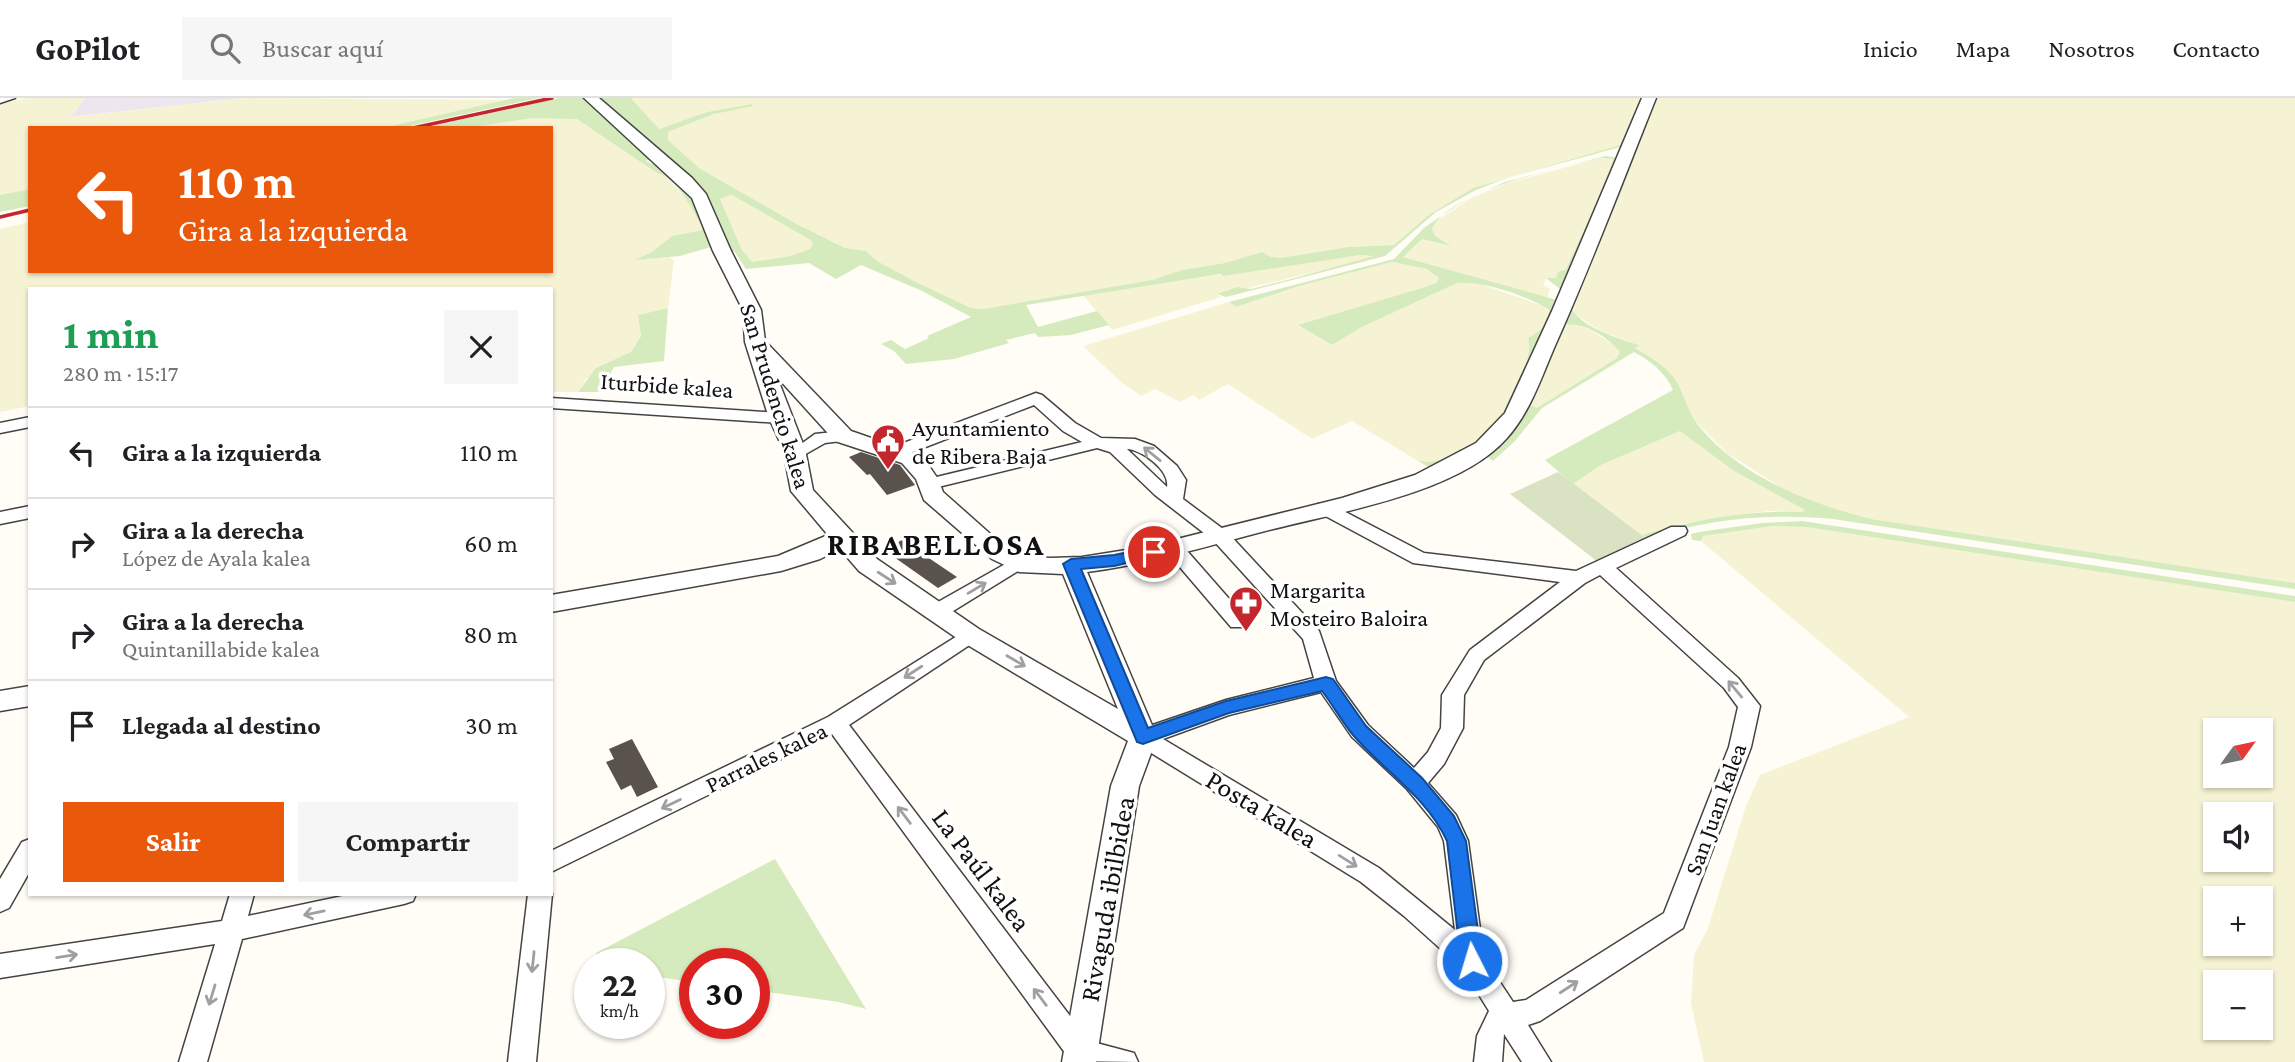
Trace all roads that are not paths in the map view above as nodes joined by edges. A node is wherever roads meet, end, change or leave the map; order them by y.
1 (9, 98) edge
2 (1649, 98) edge
3 (593, 99) edge
4 (0, 100) edge
5 (755, 342) junction
6 (553, 403) edge
7 (780, 418) junction
8 (28, 422) edge
9 (0, 428) edge
10 (843, 436) junction
11 (1097, 443) junction
12 (899, 451) junction
13 (795, 455) junction
14 (930, 484) junction
15 (1324, 508) junction
16 (28, 512) edge
17 (0, 518) edge
18 (1678, 531) dead end
19 (1220, 536) junction
20 (842, 538) junction
21 (1174, 548) junction
22 (1016, 564) junction
23 (1071, 564) junction
24 (1602, 566) junction
25 (1578, 578) junction
26 (553, 604) edge
27 (938, 611) junction
28 (1238, 622) dead end
29 (970, 635) junction
30 (1326, 683) junction
31 (28, 696) edge
32 (0, 701) edge
33 (836, 723) junction
34 (1143, 737) junction
35 (1415, 783) junction
36 (28, 852) edge
37 (553, 861) edge
38 (241, 896) edge
39 (394, 896) edge
40 (540, 896) edge
41 (0, 901) edge
42 (1468, 918) junction
43 (1436, 929) junction
44 (232, 930) junction
45 (1472, 961) junction
46 (0, 966) edge
47 (1508, 1015) junction
48 (1080, 1057) edge
49 (193, 1062) edge
50 (522, 1062) edge
51 (1124, 1062) edge
52 (1488, 1062) edge
53 (1536, 1062) edge

1 - 4 street
2 - 15 street
3 - 5 street, San Prudencio kalea
5 - 7 street, San Prudencio kalea
5 - 10 street
6 - 7 street, Iturbide kalea
7 - 13 street, San Prudencio kalea
8 - 9 street
10 - 12 street
10 - 13 street
11 - 12 street
11 - 14 street
19 -> 11 street
12 - 14 street
13 - 20 street, San Prudencio kalea
14 - 22 street
15 - 19 street
15 - 25 street
16 - 17 street
18 - 24 street
19 - 21 street
19 - 30 street
20 - 26 street
20 -> 27 street, San Prudencio kalea
21 - 23 street
21 - 28 street
22 - 23 street
27 -> 22 street
23 - 34 street
24 - 25 street
47 -> 24 street, San Juan kalea
25 - 35 street
27 - 29 street, Posta kalea
29 -> 33 street, Parrales kalea
29 -> 34 street, Posta kalea
30 - 34 street
30 - 35 street
31 - 32 street
33 -> 37 street, Parrales kalea
48 -> 33 street, La Paúl kalea
34 -> 43 street, Posta kalea
34 - 48 street, Rivaguda ibilbidea
35 - 42 street
36 - 41 street
38 - 44 street
39 -> 44 street
40 -> 50 street
42 - 43 street
42 - 45 street
43 - 45 street, Posta kalea
46 -> 44 street
44 -> 49 street
45 - 47 street, Posta kalea
47 - 52 street
47 - 53 street, Posta kalea
48 - 51 street

